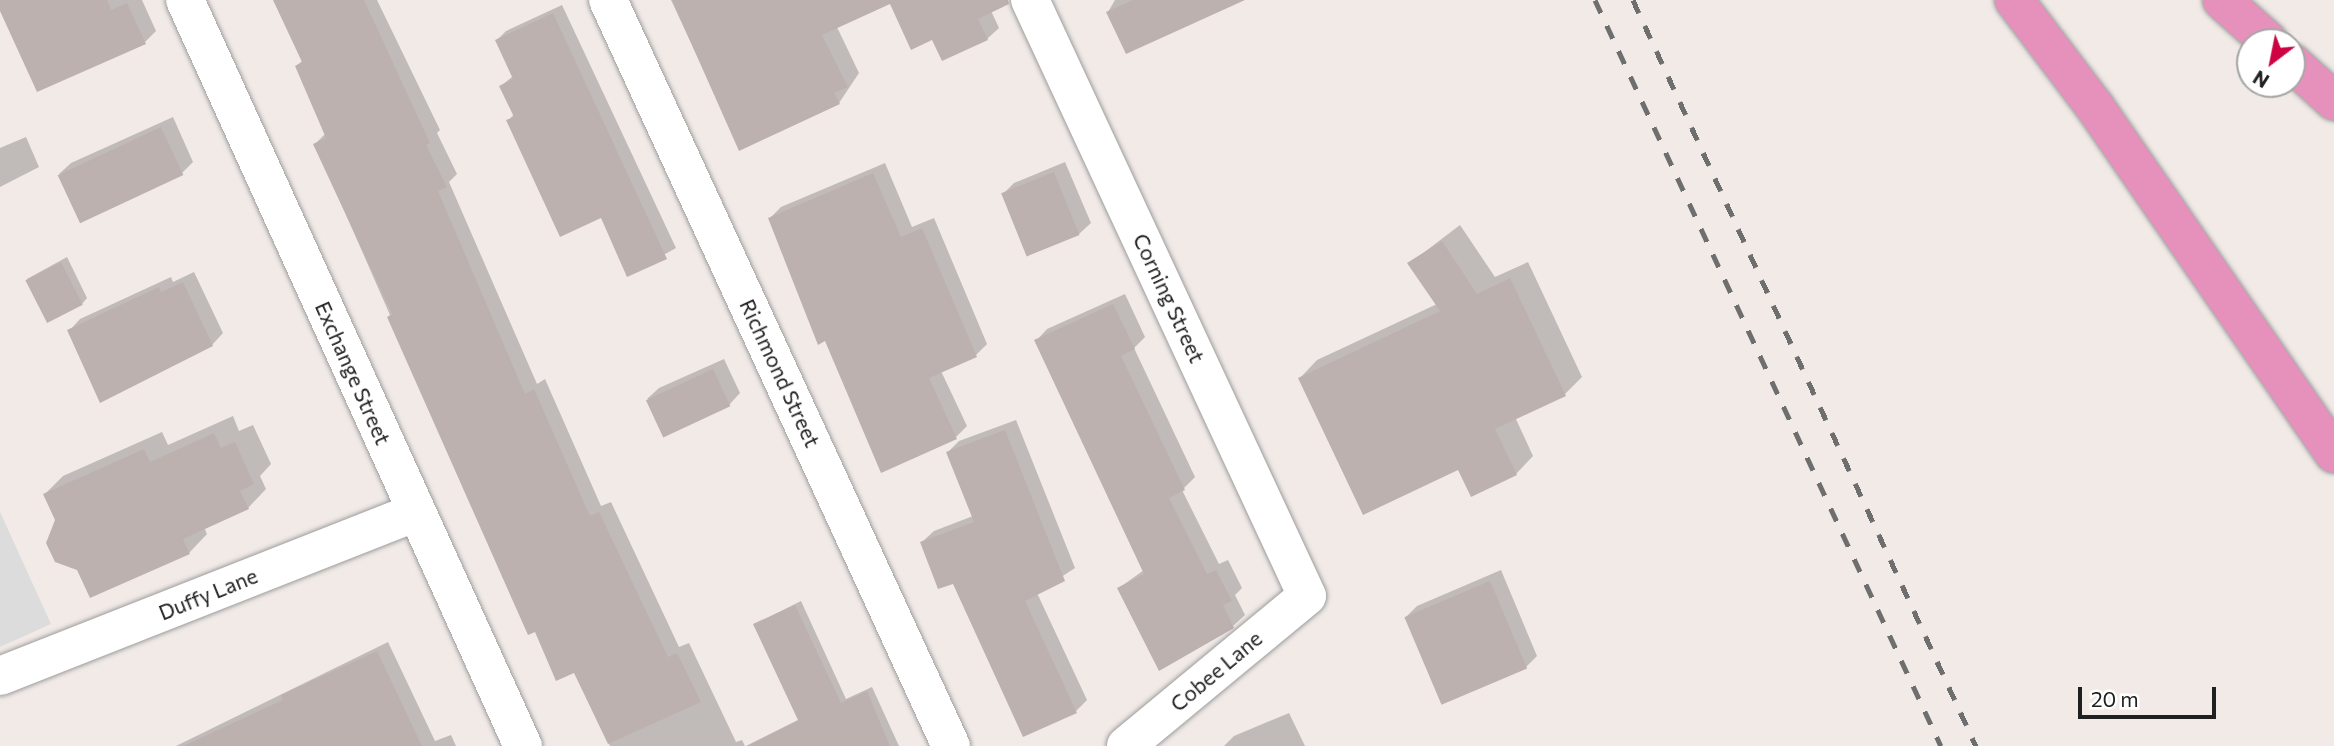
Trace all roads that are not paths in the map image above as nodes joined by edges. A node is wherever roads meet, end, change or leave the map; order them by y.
1 (185, 0) edge
2 (608, 0) edge
3 (1030, 0) edge
4 (2014, 0) edge
5 (2222, 0) edge
6 (2253, 28) edge
7 (2306, 76) edge
8 (2334, 101) edge
9 (2334, 453) edge
10 (416, 512) junction
11 (1307, 596) joint
12 (0, 676) edge
13 (523, 746) edge
14 (951, 746) edge
15 (1126, 746) edge

1 - 10 street, Exchange Street
2 - 14 street, Richmond Street
3 - 11 street, Corning Street
4 - 9 highway
5 - 6 highway
7 - 8 highway
10 - 12 street, Duffy Lane
10 - 13 street, Exchange Street
11 - 15 street, Cobee Lane

